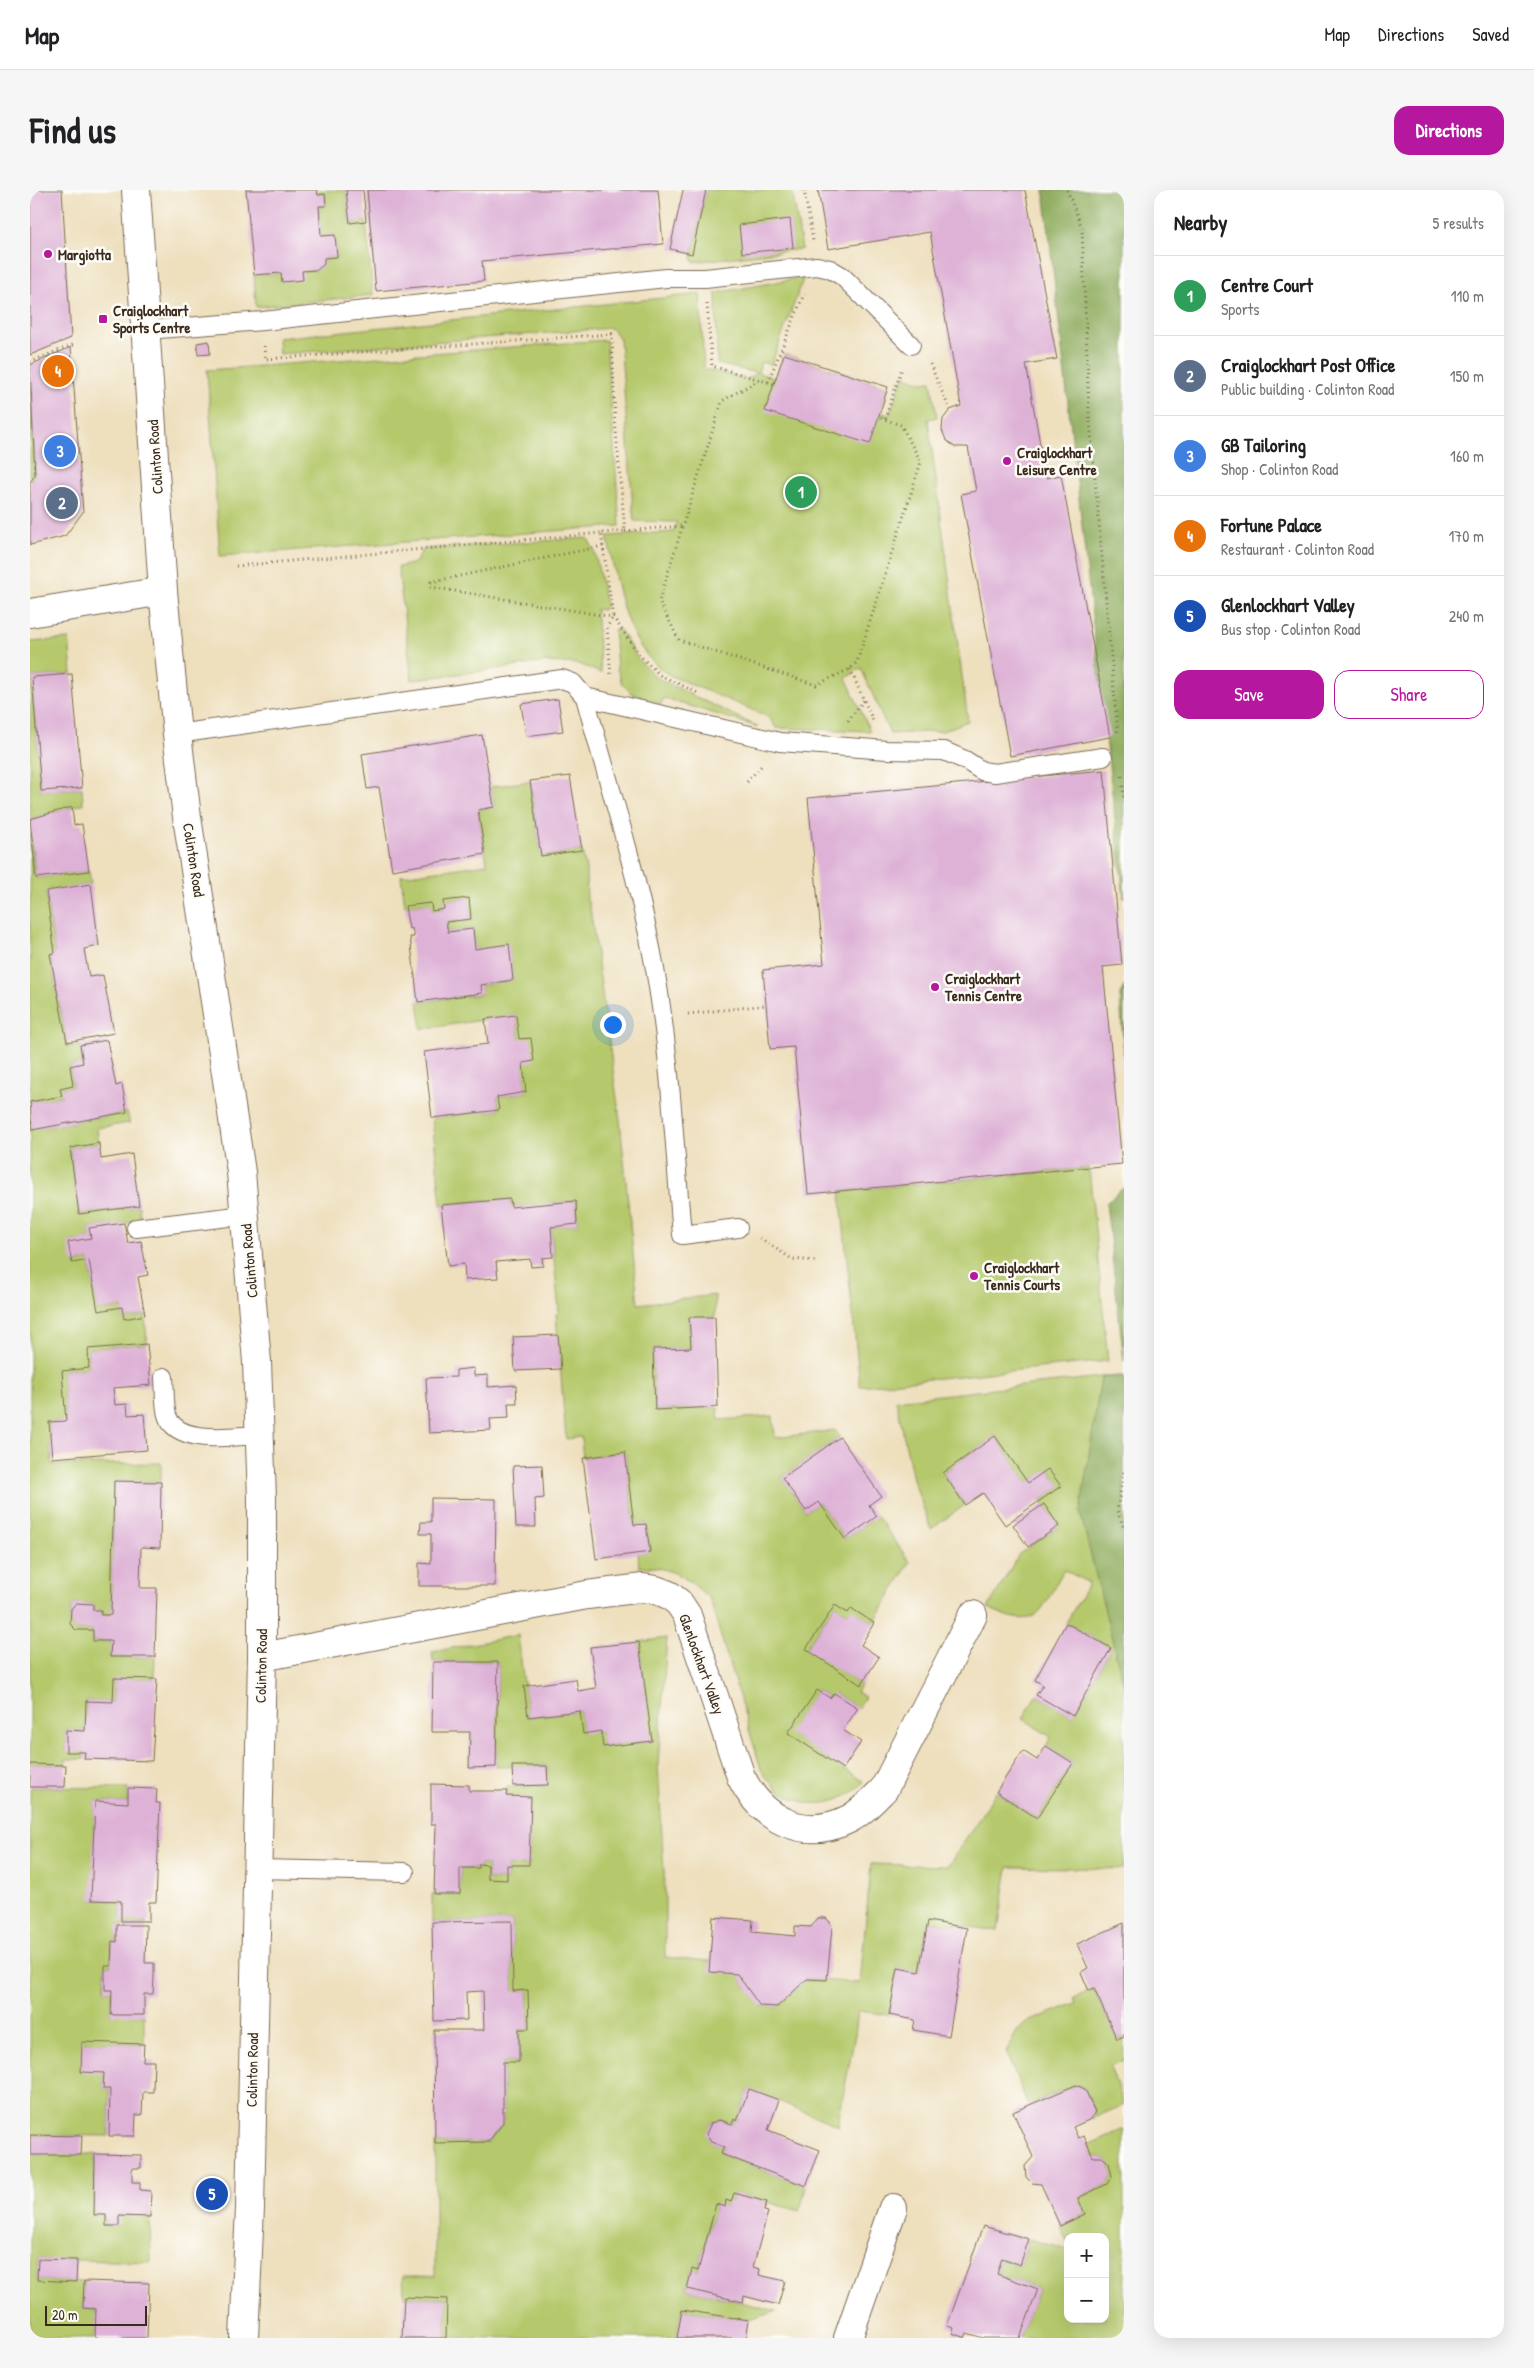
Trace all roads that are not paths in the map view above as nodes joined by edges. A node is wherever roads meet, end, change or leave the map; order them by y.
1 (136, 190) edge
2 (146, 330) junction
3 (911, 345) road end
4 (163, 591) junction
5 (30, 613) edge
6 (585, 696) junction
7 (176, 734) junction
8 (1103, 757) dead end
9 (245, 1215) junction
10 (136, 1228) dead end
11 (738, 1228) road end
12 (164, 1377) dead end
13 (259, 1435) junction
14 (973, 1615) dead end
15 (262, 1657) junction
16 (257, 1869) junction
17 (405, 1872) dead end
18 (893, 2208) dead end
19 (244, 2338) edge
20 (848, 2338) edge

1 - 2 street, Colinton Road
2 - 3 lane
2 - 4 street, Colinton Road
4 - 5 street
4 - 7 street, Colinton Road
6 - 7 lane
6 - 8 lane
6 - 11 lane
7 - 9 street, Colinton Road
9 - 10 lane
9 - 13 street, Colinton Road
12 - 13 lane
13 - 15 street, Colinton Road
14 - 15 street, Glenlockhart Valley
15 - 16 street, Colinton Road
16 - 17 lane
16 - 19 street, Colinton Road
18 - 20 street

